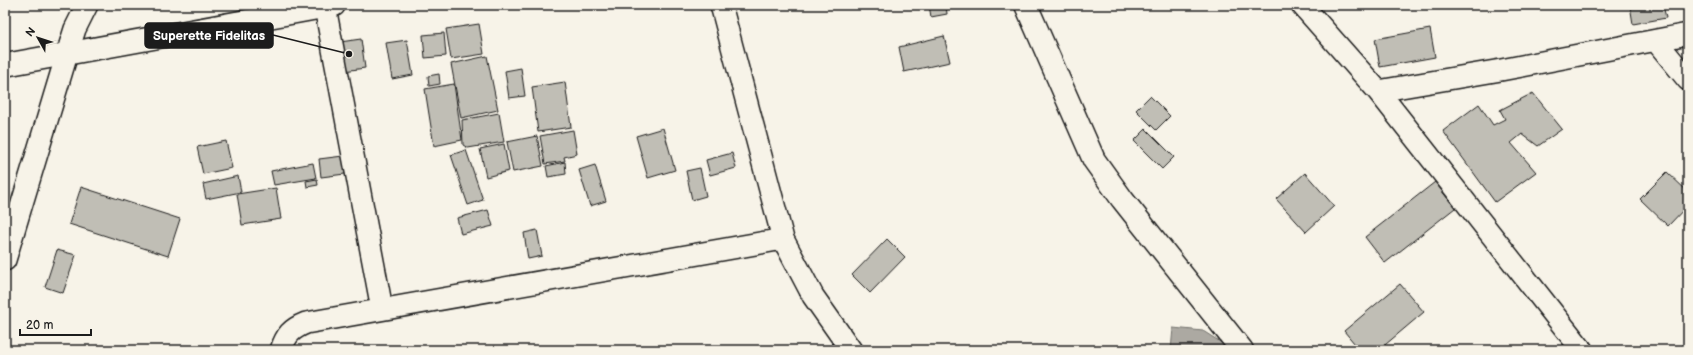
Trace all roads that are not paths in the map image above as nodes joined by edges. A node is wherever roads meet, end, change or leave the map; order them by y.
1 (87, 5) edge
2 (721, 5) edge
3 (1026, 5) edge
4 (1302, 5) edge
5 (330, 6) edge
6 (1688, 34) edge
7 (1656, 41) junction
8 (67, 54) junction
9 (5, 65) edge
10 (1688, 80) edge
11 (1378, 91) junction
12 (783, 239) junction
13 (5, 260) edge
14 (382, 309) junction
15 (281, 350) edge
16 (851, 350) edge
17 (1242, 350) edge
18 (1582, 350) edge

1 - 8 street
2 - 12 street
3 - 17 street
4 - 11 street
5 - 8 street
5 - 14 street
6 - 7 street
7 - 10 street
7 - 11 street
8 - 9 street
8 - 13 street
11 - 18 street
12 - 14 street
12 - 16 street
14 - 15 street

